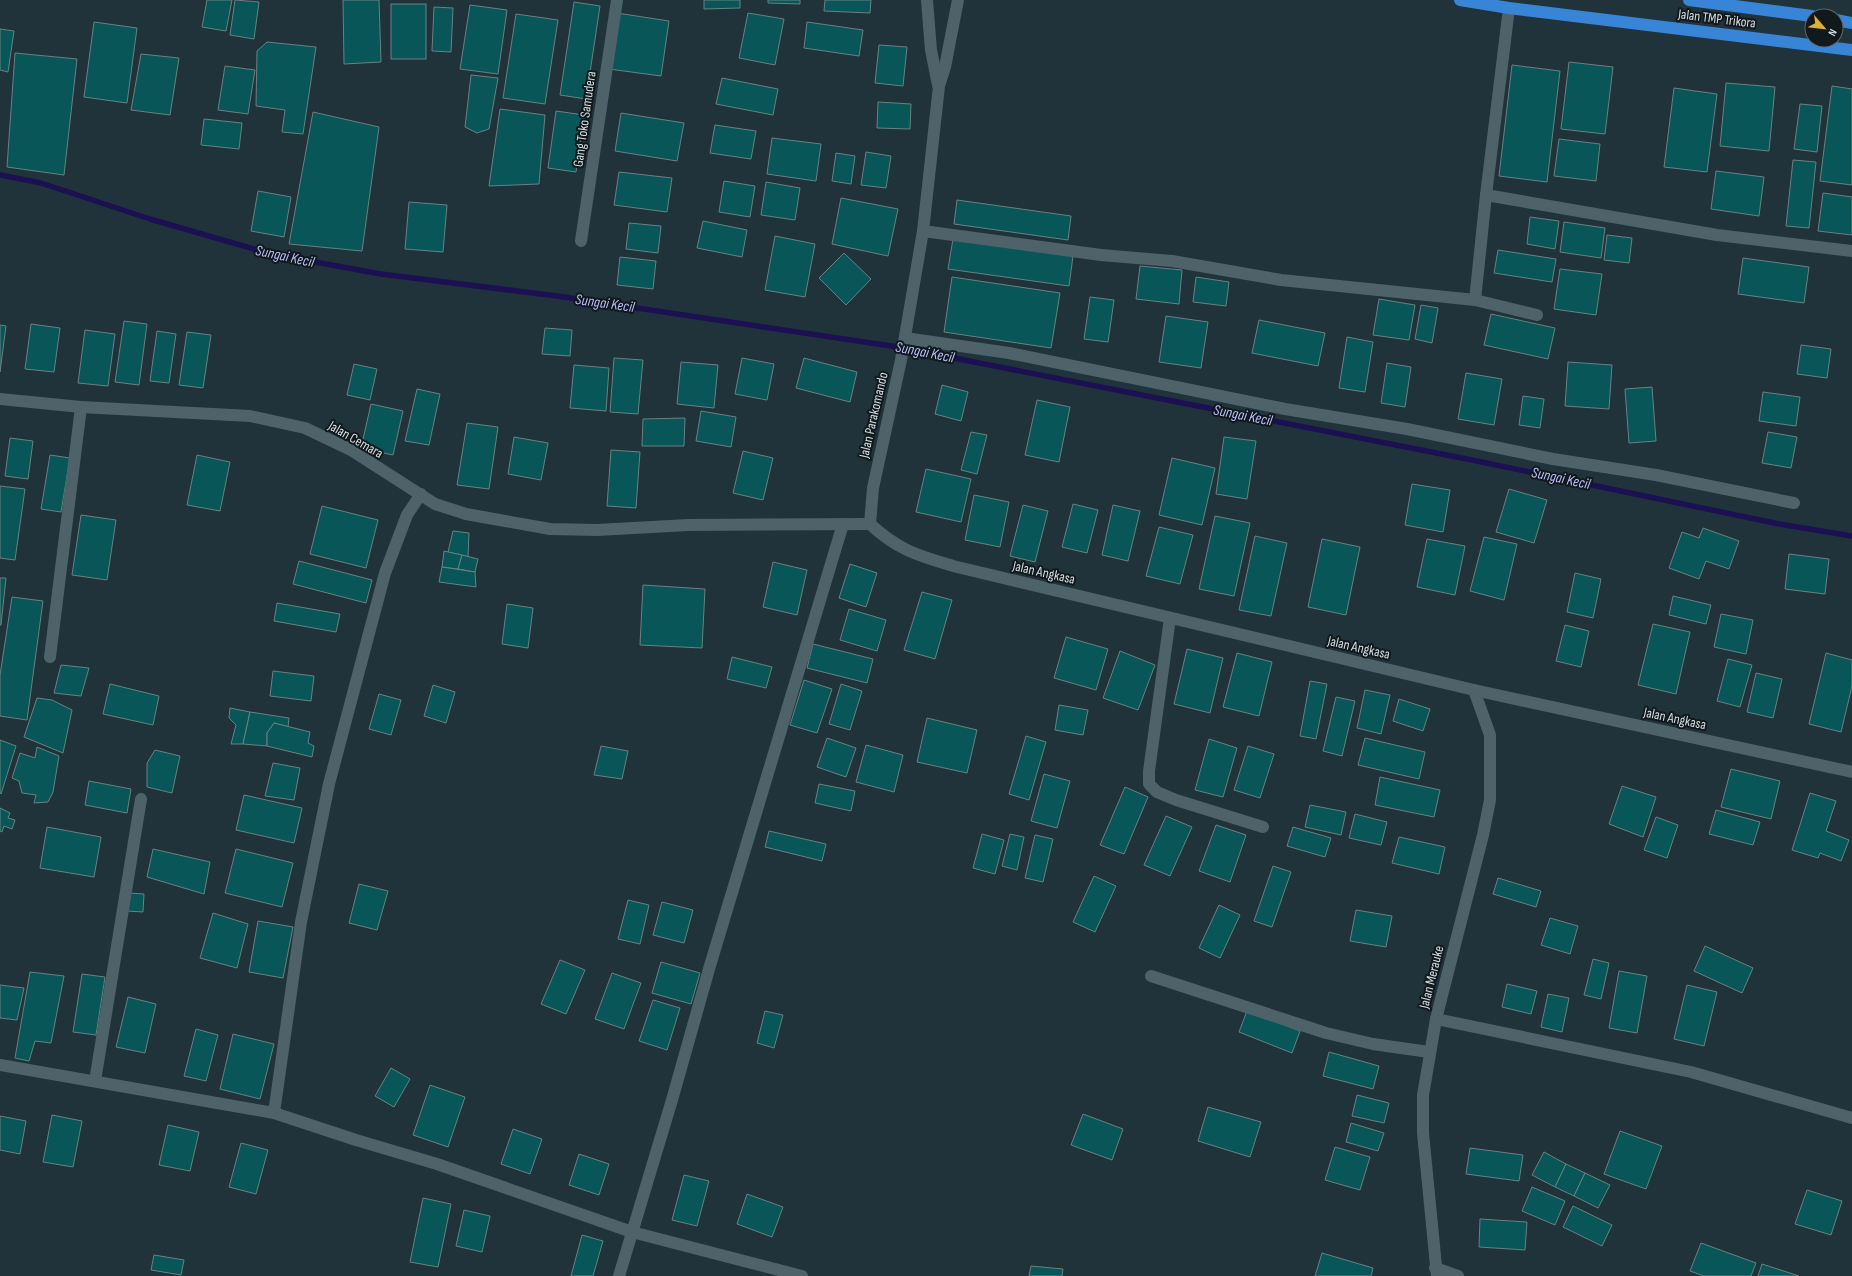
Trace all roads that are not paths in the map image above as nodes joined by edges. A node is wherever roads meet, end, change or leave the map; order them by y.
1 (617, 0) edge
2 (927, 0) edge
3 (958, 0) edge
4 (1460, 0) edge
5 (1689, 0) edge
6 (1508, 8) junction
7 (1804, 15) edge
8 (1852, 50) edge
9 (939, 86) junction
10 (1486, 195) junction
11 (923, 231) junction
12 (581, 241) dead end
13 (1852, 252) edge
14 (1475, 300) junction
15 (1537, 315) dead end
16 (904, 341) junction
17 (0, 399) edge
18 (81, 407) junction
19 (421, 494) junction
20 (1794, 503) dead end
21 (843, 524) junction
22 (870, 524) junction
23 (1170, 618) junction
24 (50, 657) dead end
25 (1474, 690) junction
26 (1852, 772) edge
27 (141, 799) dead end
28 (1263, 827) dead end
29 (1151, 976) dead end
30 (1436, 1019) junction
31 (1429, 1052) junction
32 (0, 1065) edge
33 (95, 1081) junction
34 (274, 1113) junction
35 (1852, 1118) edge
36 (632, 1232) junction
37 (1436, 1272) edge
38 (619, 1276) edge
39 (802, 1276) edge
40 (1458, 1276) edge

1 - 12 street, Gang Toko Samudera
2 - 9 street, Jalan Parakomando
3 - 9 street, Jalan Parakomando
4 - 6 highway, Jalan TMP Trikora
5 - 7 highway, Jalan TMP Trikora
6 - 8 highway, Jalan TMP Trikora
6 - 10 street
9 - 11 street, Jalan Parakomando
10 - 13 street
10 - 14 street
11 - 14 street
11 - 16 street, Jalan Parakomando
14 - 15 street
16 - 20 street
16 - 22 street, Jalan Parakomando
17 - 18 street, Jalan Cemara
18 - 19 street, Jalan Cemara
18 - 24 street
19 - 21 street, Jalan Cemara
19 - 34 street
21 - 22 street
21 - 36 street
22 - 23 street, Jalan Angkasa
23 - 25 street, Jalan Angkasa
23 - 28 street
25 - 26 street, Jalan Angkasa
25 - 30 street, Jalan Merauke
27 - 33 street
29 - 31 street
30 - 31 street, Jalan Merauke
30 - 35 street
31 - 37 street, Jalan Merauke
32 - 33 street
33 - 34 street
34 - 36 street
36 - 38 street
36 - 39 street
37 - 40 street

